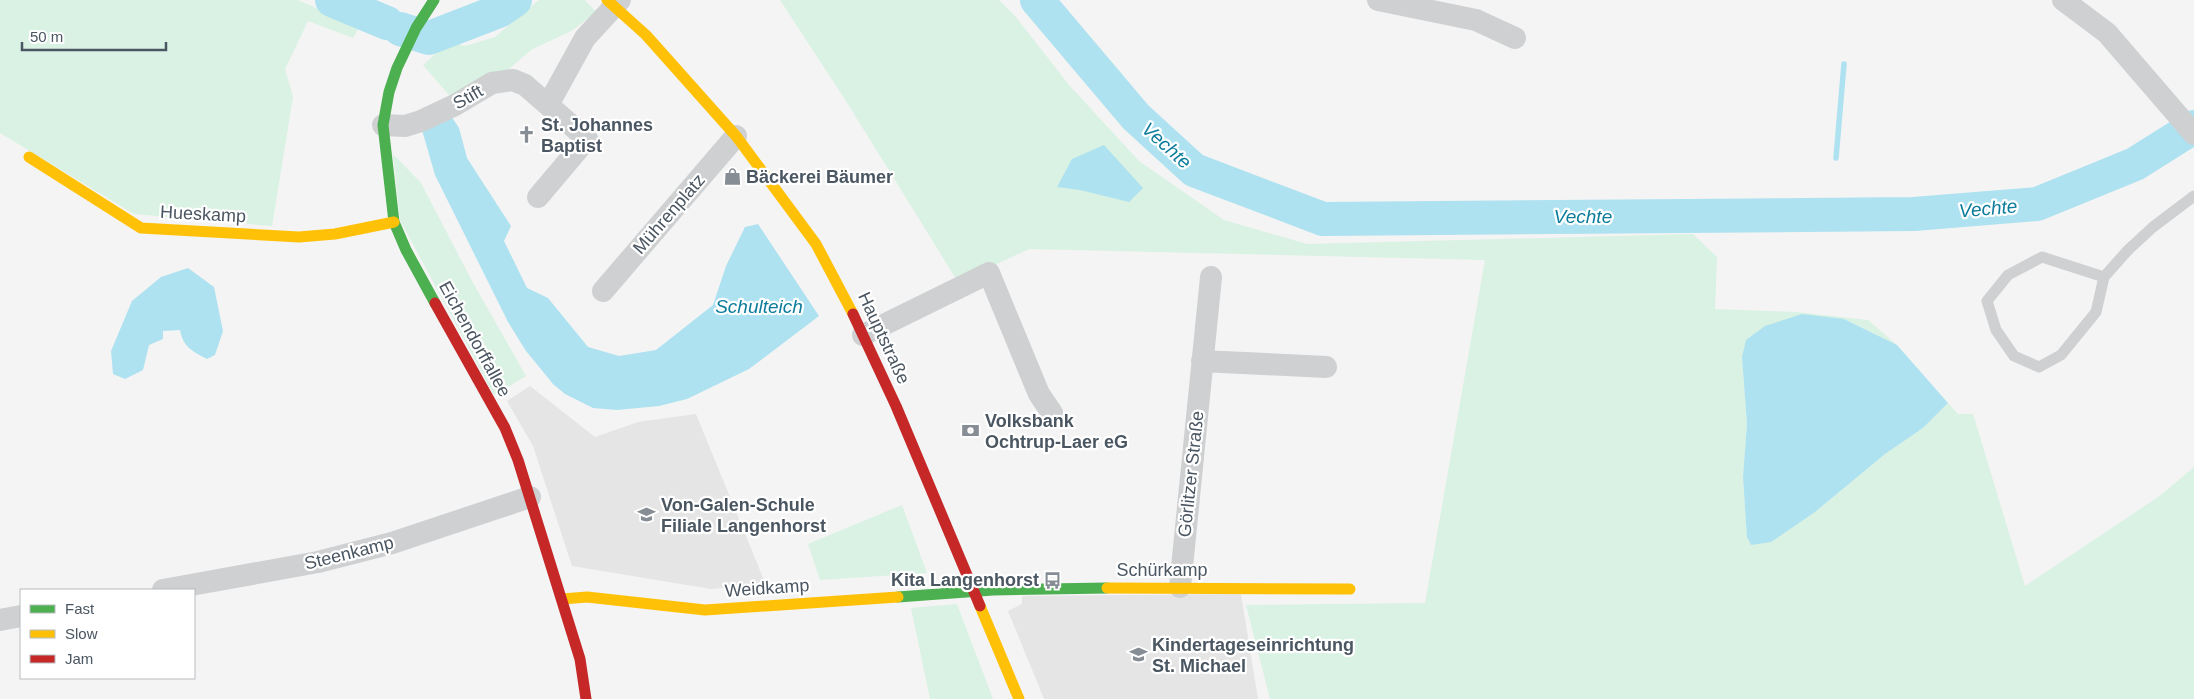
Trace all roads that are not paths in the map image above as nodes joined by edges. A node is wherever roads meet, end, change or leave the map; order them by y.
1 (434, 0) edge
2 (1378, 0) edge
3 (2063, 0) edge
4 (617, 2) edge
5 (1515, 38) dead end
6 (548, 105) junction
7 (382, 125) junction
8 (2194, 134) edge
9 (736, 136) junction
10 (29, 157) dead end
11 (2194, 196) edge
12 (538, 197) dead end
13 (394, 222) junction
14 (1211, 277) dead end
15 (2104, 277) junction
16 (602, 291) dead end
17 (863, 335) junction
18 (1202, 361) junction
19 (1326, 367) dead end
20 (1052, 413) dead end
21 (530, 497) junction
22 (1180, 587) junction
23 (169, 589) edge
24 (1350, 589) dead end
25 (974, 591) junction
26 (562, 599) junction
27 (20, 616) edge
28 (0, 620) edge
29 (586, 699) edge
30 (1019, 699) edge

1 - 7 street, Eichendorffallee
2 - 5 street
3 - 8 street
4 - 6 street
4 - 9 street, Hauptstraße
6 - 7 street, Stift
6 - 12 street, Stift
7 - 13 street, Eichendorffallee
9 - 16 street, Mührenplatz
9 - 17 street, Hauptstraße
10 - 13 street, Hueskamp
11 - 15 lane
13 - 21 street, Eichendorffallee
14 - 18 street, Görlitzer Straße
15 - 15 lane
17 - 20 street
17 - 25 street, Hauptstraße
18 - 19 street
18 - 22 street, Görlitzer Straße
21 - 23 street, Steenkamp
21 - 26 street, Eichendorffallee
22 - 24 street, Schürkamp
22 - 25 street, Schürkamp
25 - 26 street, Weidkamp
25 - 30 street, Hauptstraße
26 - 29 street, Eichendorffallee
27 - 28 street

